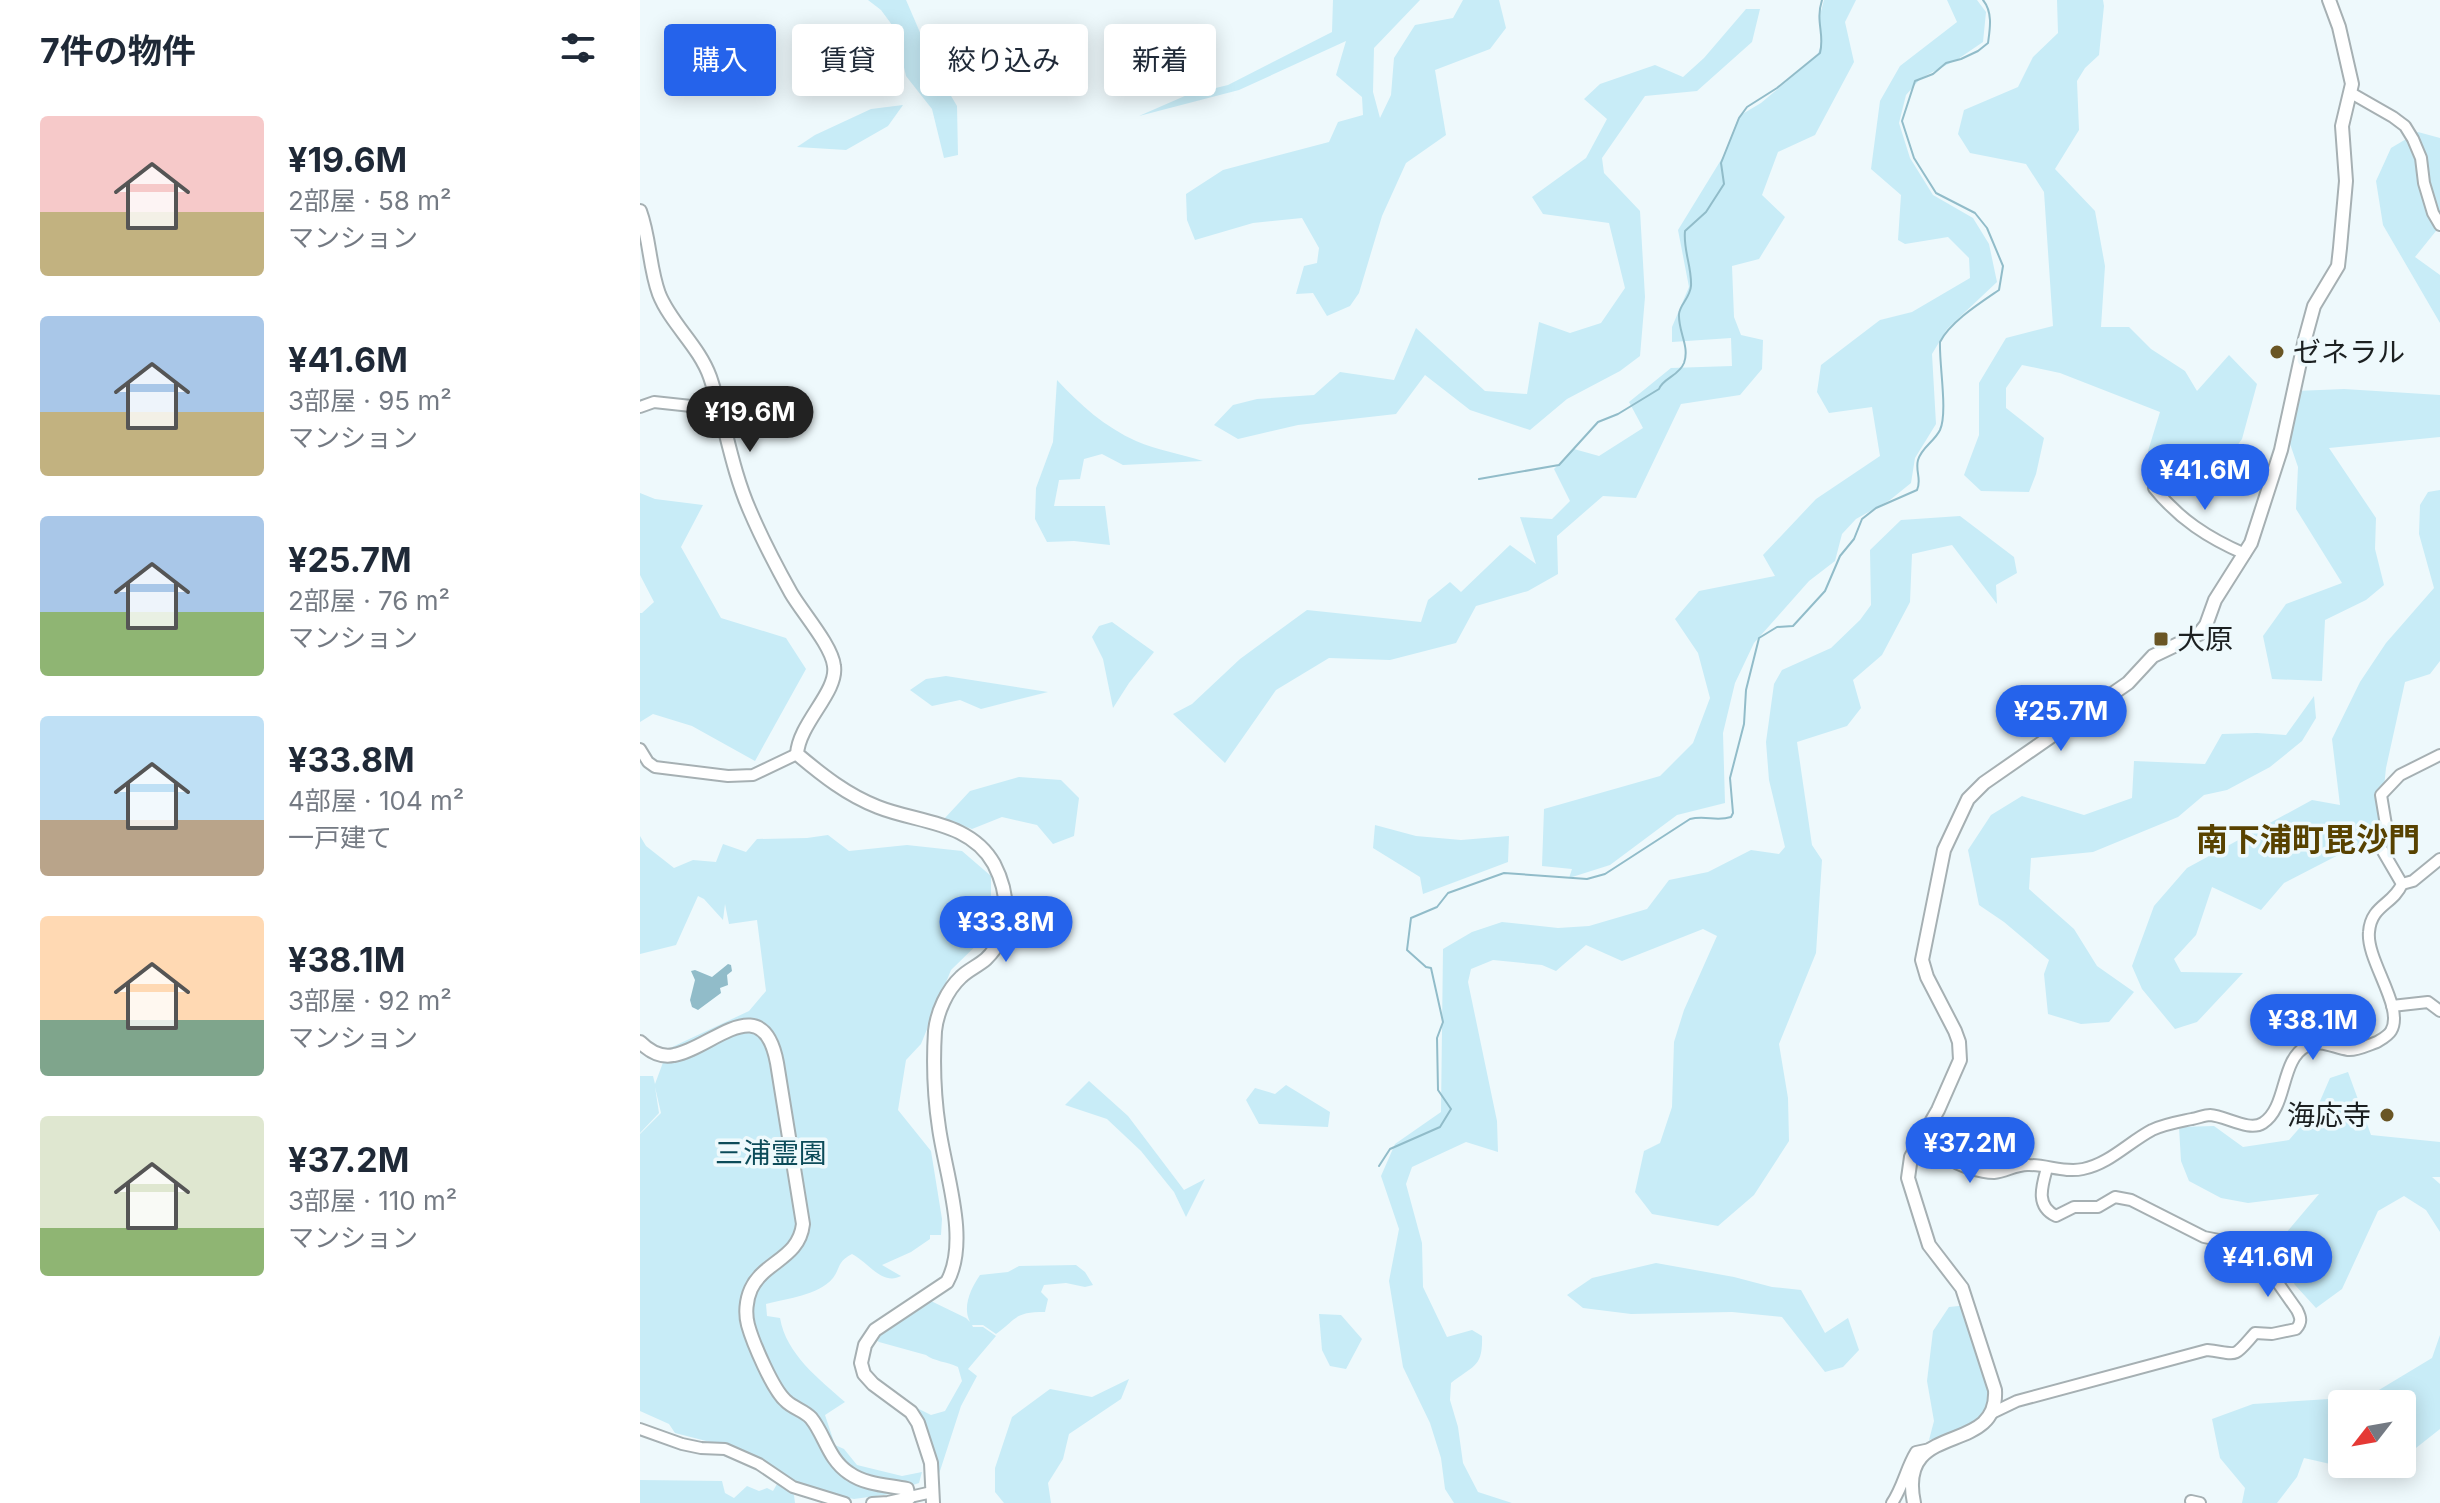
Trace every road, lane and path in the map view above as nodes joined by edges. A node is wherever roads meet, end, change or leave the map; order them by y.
1 (2329, 0) edge
2 (2351, 93) junction
3 (640, 211) edge
4 (2440, 225) edge
5 (640, 407) edge
6 (719, 409) junction
7 (2154, 488) dead end
8 (2245, 554) junction
9 (640, 749) edge
10 (797, 754) junction
11 (2440, 755) edge
12 (2440, 859) edge
13 (2402, 884) junction
14 (2440, 1001) edge
15 (2428, 1002) junction
16 (2392, 1006) junction
17 (2440, 1011) edge
18 (640, 1042) edge
19 (1928, 1128) junction
20 (2047, 1168) junction
21 (1992, 1413) junction
22 (640, 1429) edge
23 (1930, 1449) junction
24 (933, 1497) edge
25 (909, 1498) junction
26 (845, 1503) edge
27 (872, 1503) edge
28 (1892, 1503) edge
29 (1914, 1503) edge

1 - 2 street
2 - 4 street
2 - 8 street
3 - 6 street
5 - 6 street
6 - 10 street
7 - 8 street
8 - 19 street
9 - 10 street
10 - 24 street
11 - 13 street
12 - 13 street
13 - 16 street
14 - 15 street
15 - 16 street
15 - 17 street
16 - 20 street
18 - 25 street
19 - 20 street
19 - 21 street
20 - 21 street
21 - 23 street
22 - 26 street
23 - 28 street
23 - 29 street
24 - 25 street
25 - 27 street

